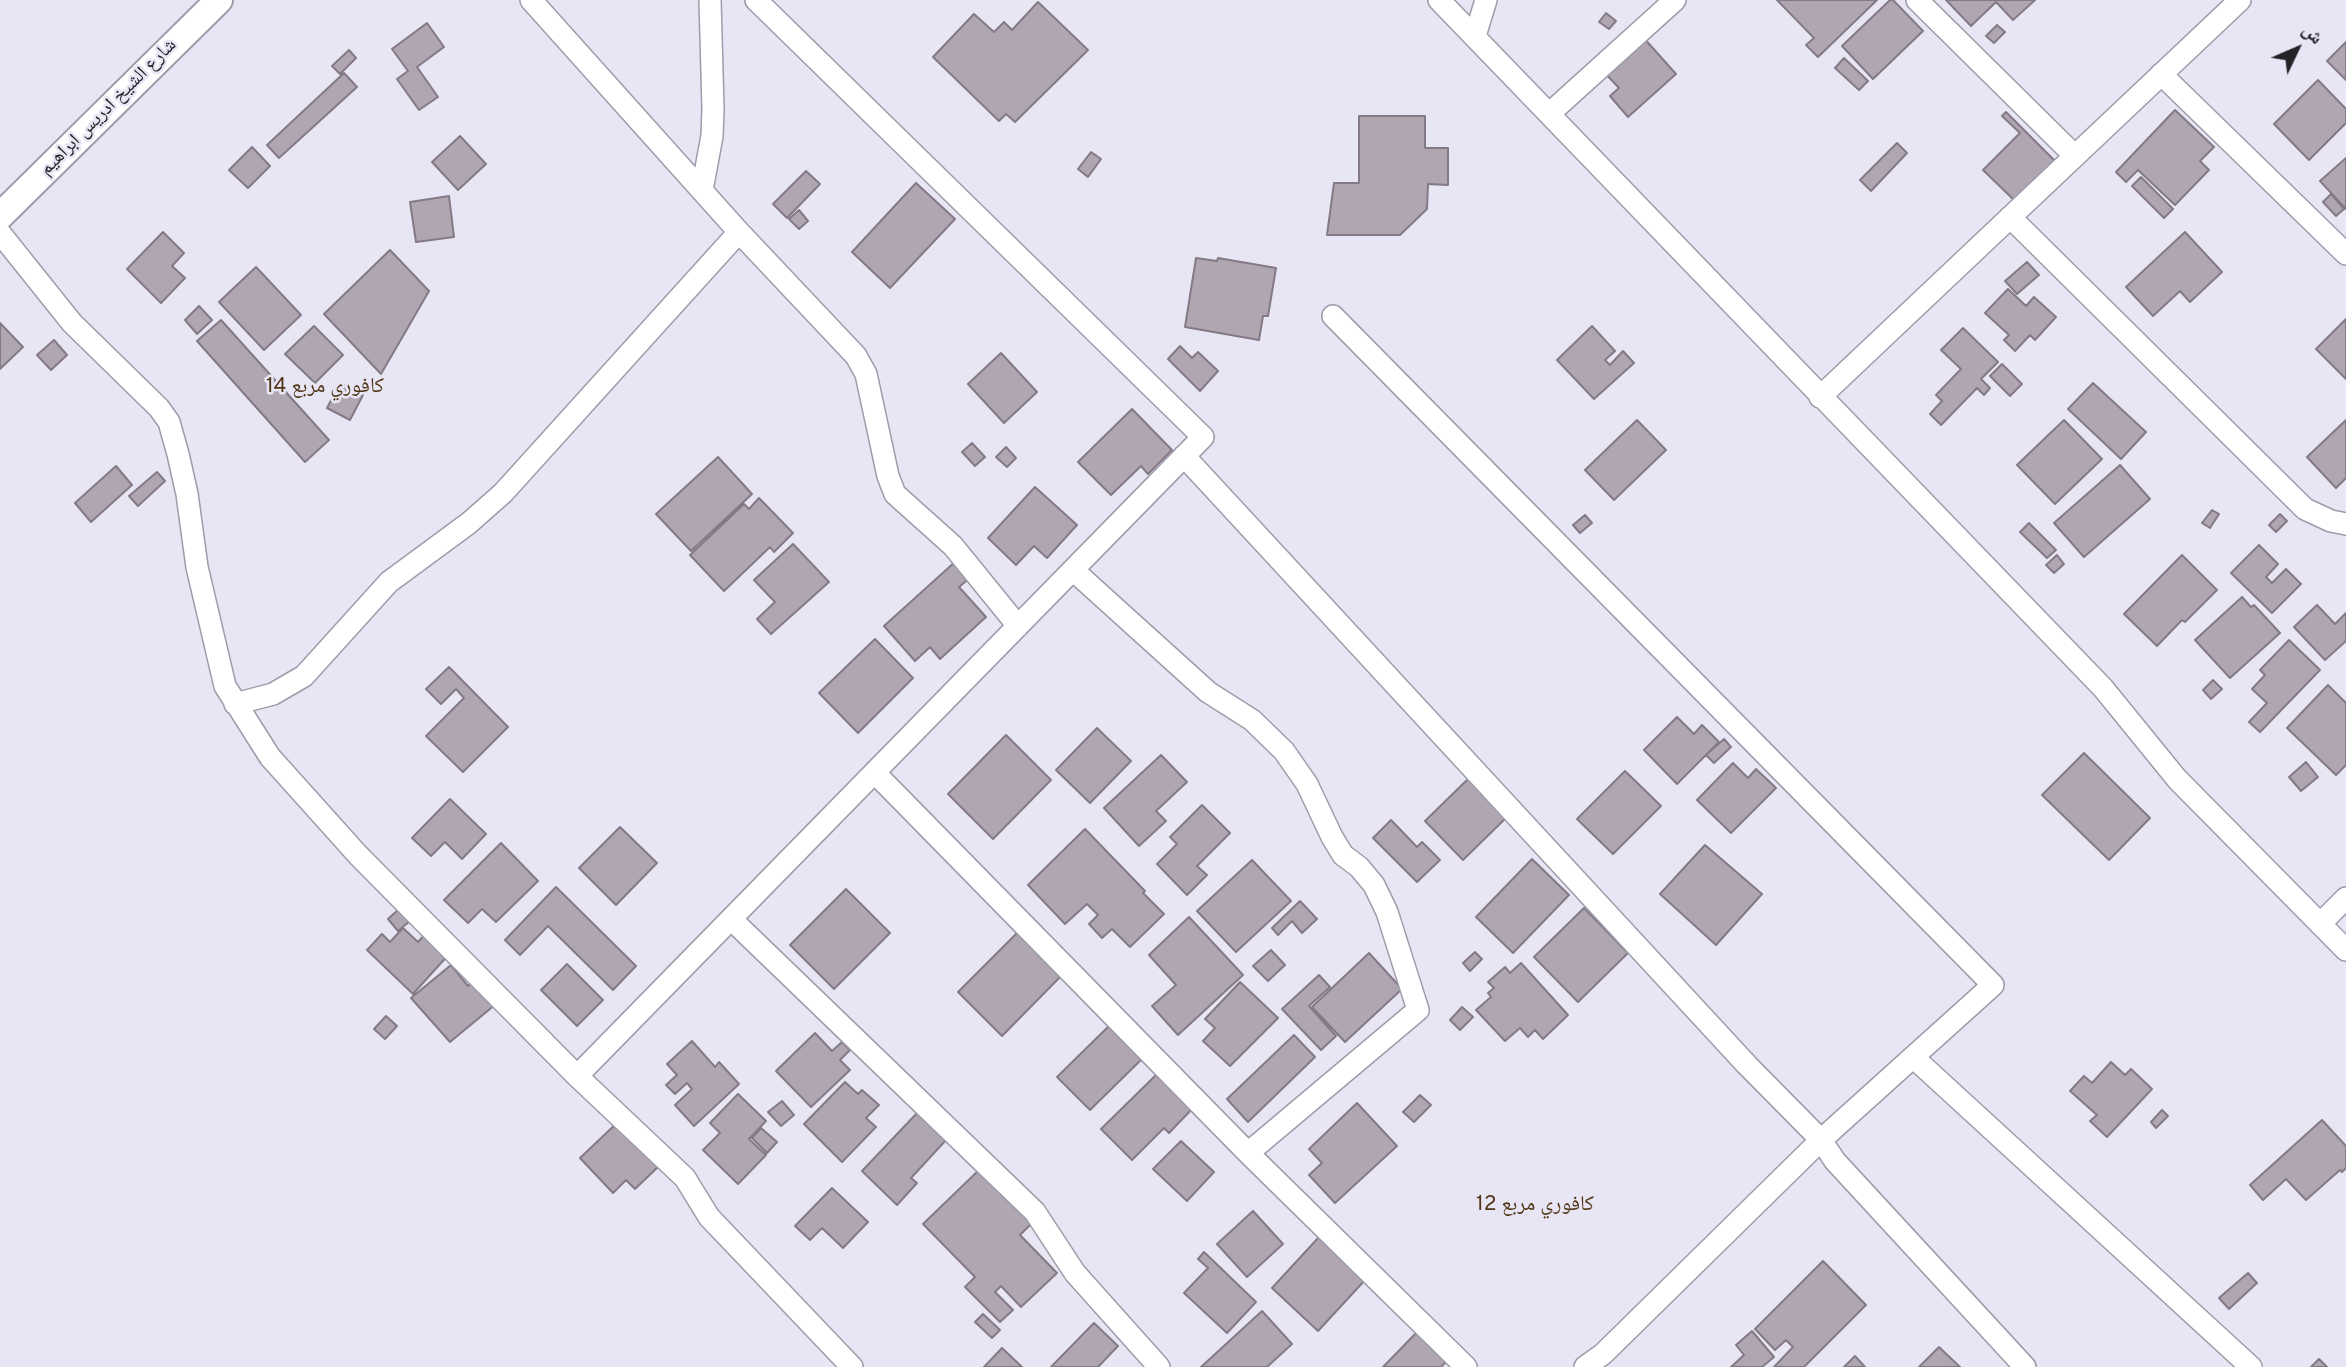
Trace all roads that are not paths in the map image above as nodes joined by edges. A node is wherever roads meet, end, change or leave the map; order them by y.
1 (219, 0) edge
2 (531, 0) edge
3 (710, 0) edge
4 (756, 0) edge
5 (1438, 0) edge
6 (1486, 0) edge
7 (1675, 0) edge
8 (1917, 0) edge
9 (2227, 4) edge
10 (1475, 36) junction
11 (2161, 74) junction
12 (1550, 113) junction
13 (2075, 156) junction
14 (702, 190) junction
15 (2010, 216) junction
16 (0, 219) edge
17 (740, 232) junction
18 (2346, 254) edge
19 (1333, 316) dead end
20 (1820, 397) junction
21 (1184, 456) junction
22 (2346, 524) edge
23 (1073, 570) junction
24 (1018, 626) junction
25 (235, 704) junction
26 (875, 773) junction
27 (2346, 898) edge
28 (731, 919) junction
29 (2320, 924) junction
30 (2346, 950) edge
31 (1913, 1056) junction
32 (577, 1076) junction
33 (1821, 1140) junction
34 (1248, 1153) junction
35 (1609, 1361) edge
36 (852, 1367) edge
37 (1159, 1367) edge
38 (1466, 1367) edge
39 (1585, 1367) edge
40 (2025, 1367) edge
41 (2251, 1367) edge

1 - 16 street, شارع الشيخ ادريس ابراهيم
2 - 14 street
3 - 14 street
4 - 21 street
5 - 10 street
6 - 10 street
7 - 12 street
8 - 13 street
9 - 11 street
10 - 12 street
11 - 13 street
11 - 18 street
12 - 20 street
13 - 15 street
14 - 17 street
15 - 20 street
15 - 22 street
16 - 25 street
17 - 24 street
17 - 25 street
19 - 31 street
20 - 29 street
21 - 23 street
21 - 33 street
23 - 24 street
23 - 34 street
24 - 26 street
25 - 32 street
26 - 28 street
26 - 34 street
27 - 29 street
28 - 32 street
28 - 37 street
29 - 30 street
31 - 33 street
31 - 41 street
32 - 36 street
33 - 35 street
33 - 40 street
34 - 38 street
35 - 39 street

